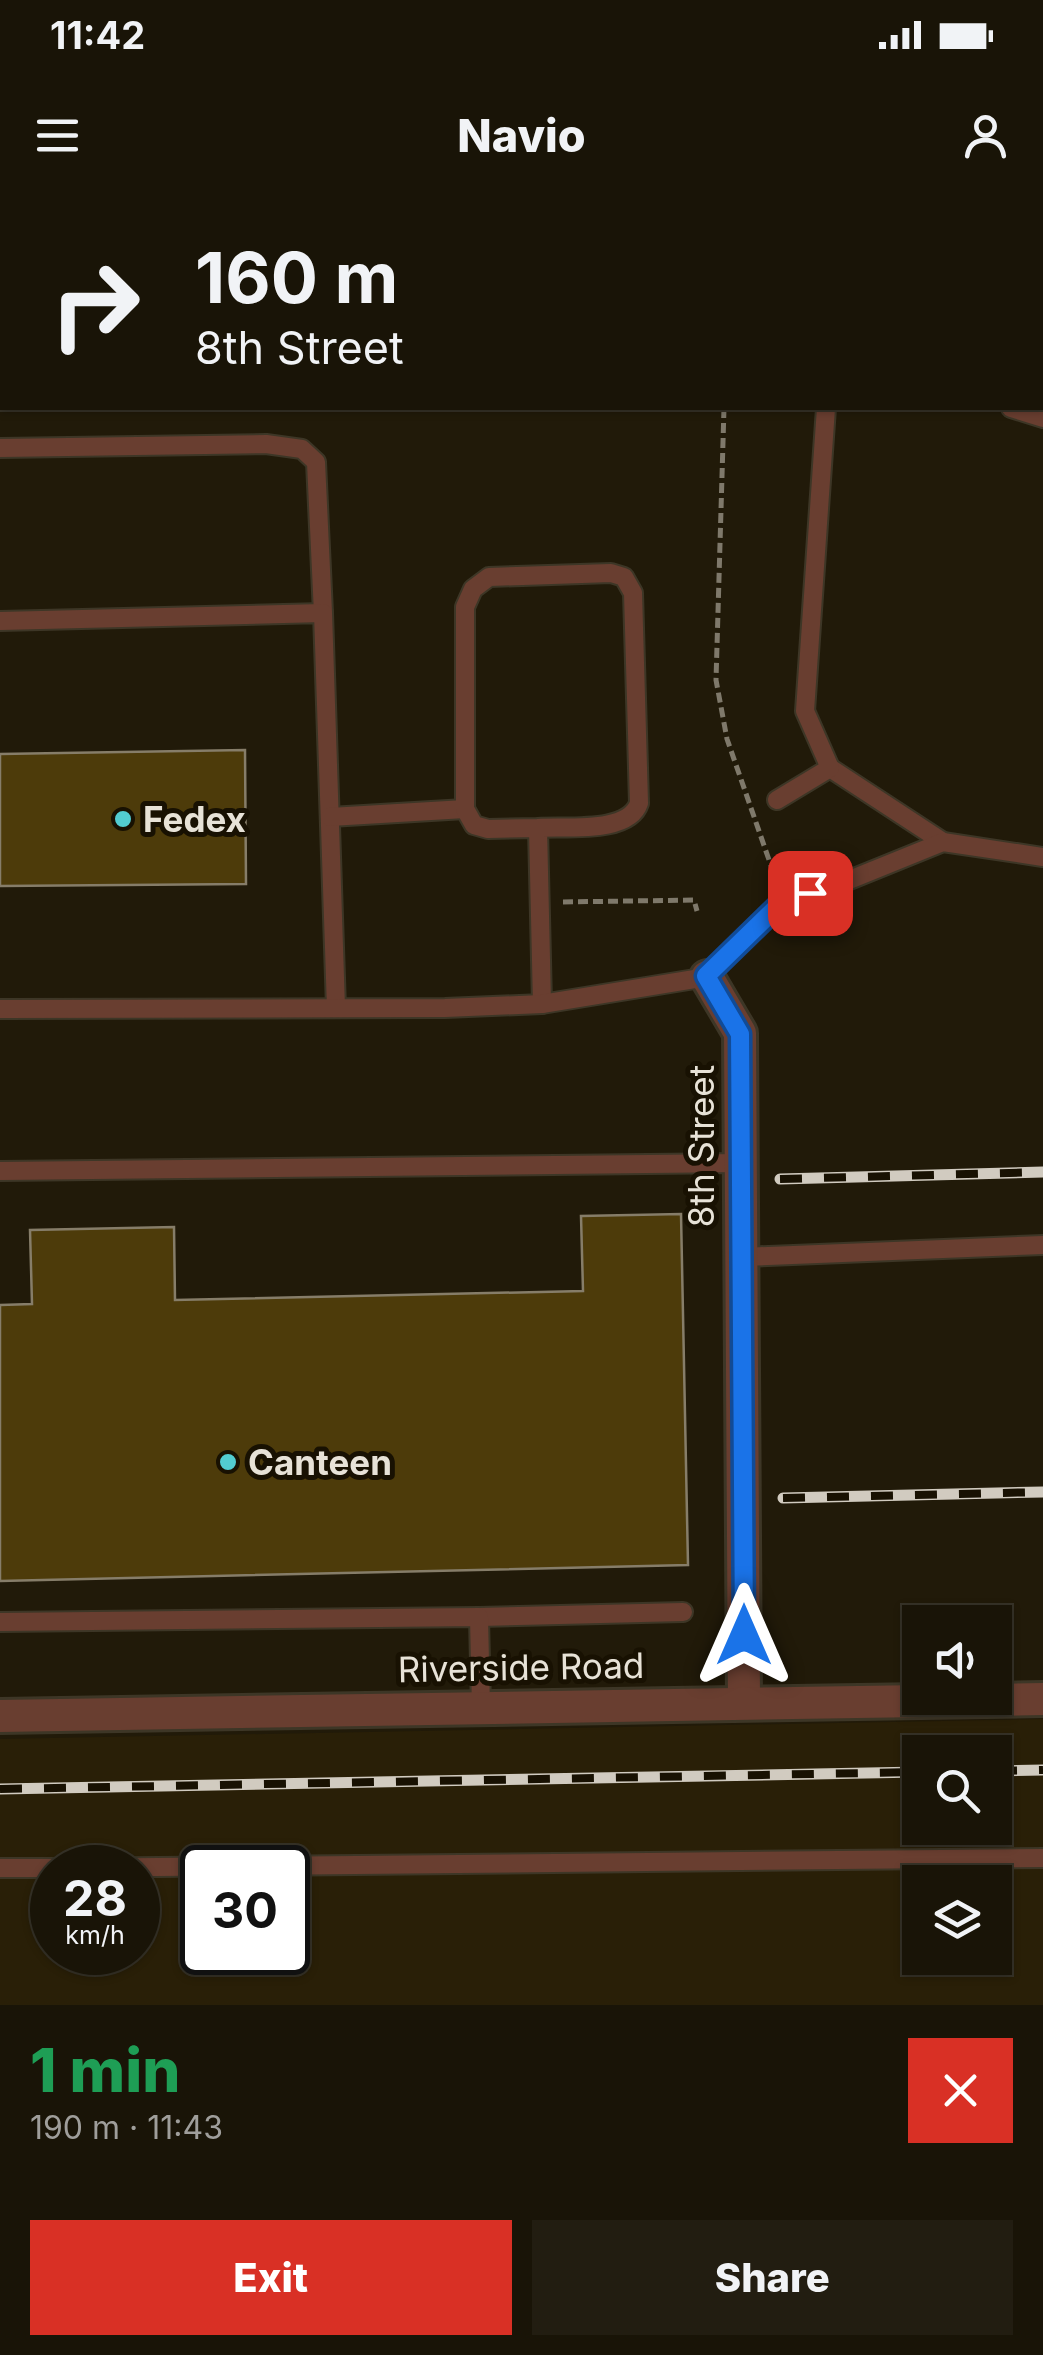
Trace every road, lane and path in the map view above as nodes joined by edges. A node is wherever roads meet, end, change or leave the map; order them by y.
1 (724, 410) edge
2 (826, 410) edge
3 (1017, 410) edge
4 (1043, 418) edge
5 (0, 448) edge
6 (323, 613) junction
7 (0, 621) edge
8 (830, 768) junction
9 (777, 800) dead end
10 (465, 810) junction
11 (330, 816) junction
12 (538, 828) junction
13 (943, 842) junction
14 (1043, 857) edge
15 (783, 901) junction
16 (539, 903) junction
17 (697, 910) dead end
18 (706, 976) junction
19 (542, 1004) junction
20 (336, 1008) junction
21 (0, 1009) edge
22 (741, 1163) junction
23 (0, 1171) edge
24 (1043, 1244) edge
25 (742, 1257) junction
26 (683, 1612) dead end
27 (479, 1617) junction
28 (0, 1622) edge
29 (1043, 1700) edge
30 (744, 1703) junction
31 (481, 1708) junction
32 (0, 1716) edge
33 (1043, 1858) edge
34 (160, 1867) edge
35 (0, 1868) edge
36 (30, 1868) edge

1 - 15 path
2 - 8 lane
3 - 4 lane
5 - 6 lane
6 - 7 lane
6 - 11 lane
8 - 9 lane
8 - 13 lane
10 - 11 lane
10 - 12 lane
10 - 12 lane
11 - 20 lane
12 - 16 lane
13 - 14 lane
13 - 15 lane
15 - 18 lane
16 - 17 path
16 - 19 lane
18 - 19 lane
18 - 22 street, 8th Street
19 - 20 lane
20 - 21 lane
22 - 23 lane
22 - 25 street, 8th Street
24 - 25 lane
25 - 30 street, 8th Street
26 - 27 lane
27 - 28 lane
27 - 31 lane
29 - 30 street, Riverside Road
30 - 31 street, Riverside Road
31 - 32 street, Riverside Road
33 - 34 lane
35 - 36 lane

